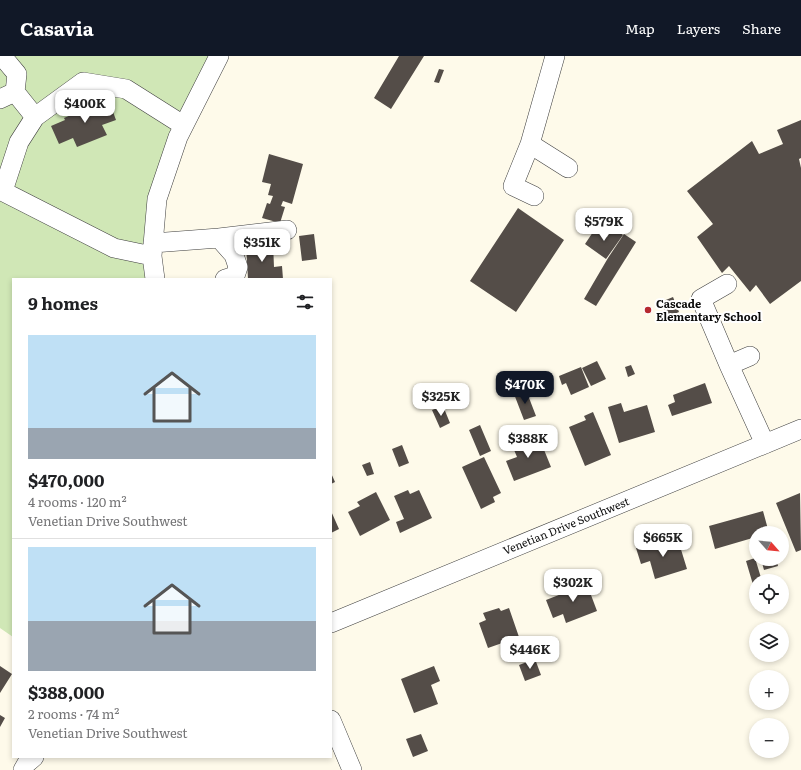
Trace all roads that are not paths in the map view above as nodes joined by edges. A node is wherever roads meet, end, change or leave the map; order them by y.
1 (2, 56) edge
2 (219, 56) edge
3 (555, 56) edge
4 (8, 96) edge
5 (35, 117) junction
6 (183, 125) junction
7 (530, 144) junction
8 (568, 168) dead end
9 (1, 191) edge
10 (534, 196) dead end
11 (287, 230) dead end
12 (219, 238) junction
13 (152, 250) junction
14 (155, 278) edge
15 (228, 278) edge
16 (727, 284) dead end
17 (750, 356) dead end
18 (729, 365) junction
19 (801, 429) edge
20 (765, 444) junction
21 (332, 623) edge
22 (332, 722) edge
23 (33, 758) edge
24 (23, 770) edge
25 (352, 770) edge

1 - 4 street
2 - 6 street
3 - 7 street
4 - 5 street
5 - 6 street
5 - 9 street
6 - 13 street
7 - 8 street
7 - 10 street
9 - 13 street
11 - 12 street
12 - 13 street
12 - 15 street
13 - 14 street
16 - 18 street
17 - 18 street
18 - 20 street
19 - 20 street, Venetian Drive Southwest
20 - 21 street, Venetian Drive Southwest
22 - 25 street
23 - 24 street

